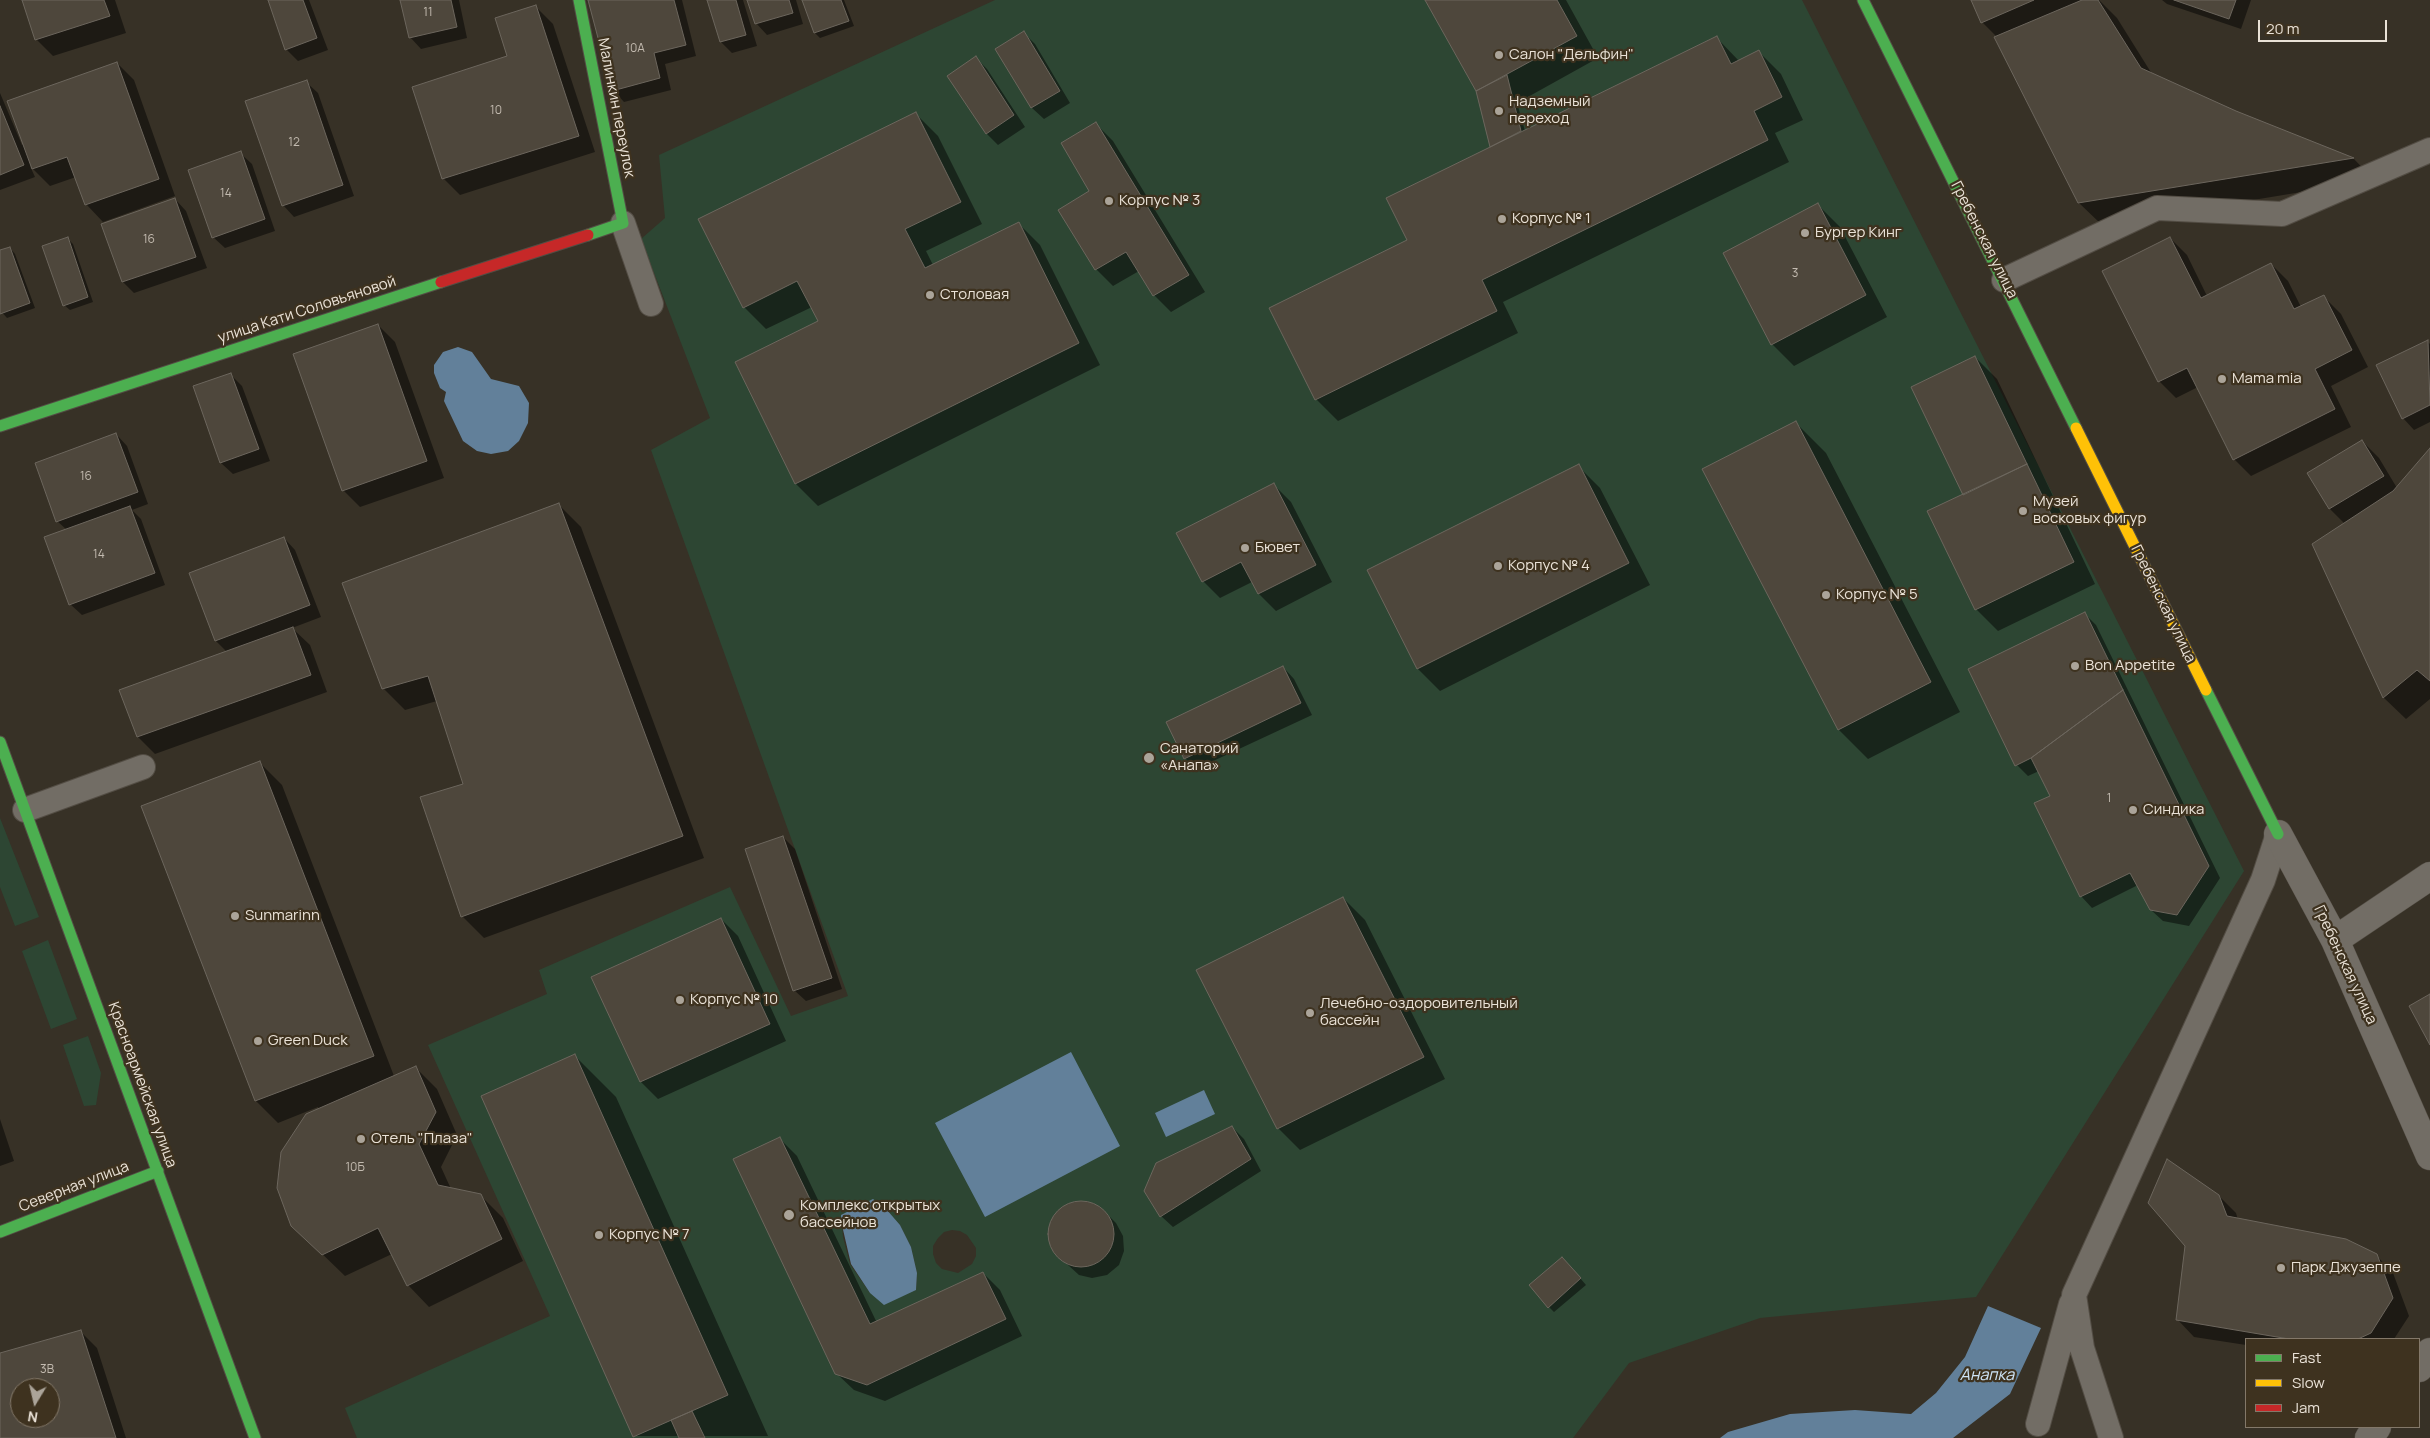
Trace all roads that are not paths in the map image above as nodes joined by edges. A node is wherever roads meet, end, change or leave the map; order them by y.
1 (579, 0) edge
2 (1864, 0) edge
3 (2430, 150) edge
4 (623, 223) junction
5 (2004, 280) junction
6 (651, 304) dead end
7 (0, 426) edge
8 (0, 742) edge
9 (143, 767) dead end
10 (24, 810) junction
11 (2278, 834) junction
12 (2430, 876) edge
13 (2336, 940) junction
14 (2430, 1156) edge
15 (158, 1171) junction
16 (0, 1232) edge
17 (2074, 1295) junction
18 (2430, 1352) edge
19 (2420, 1367) edge
20 (2038, 1424) dead end
21 (255, 1438) edge
22 (2111, 1438) edge

1 - 4 street, Малинкин переулок
2 - 5 street, Гребенская улица
3 - 5 lane
4 - 6 lane
4 - 7 street, улица Кати Соловьяновой
5 - 11 street, Гребенская улица
8 - 10 street, Красноармейская улица
9 - 10 lane
10 - 15 street, Красноармейская улица
11 - 13 street, Гребенская улица
11 - 17 lane
12 - 13 street
13 - 14 street, Гребенская улица
15 - 16 street, Северная улица
15 - 21 street, Красноармейская улица
17 - 20 lane
17 - 22 lane
18 - 19 street

